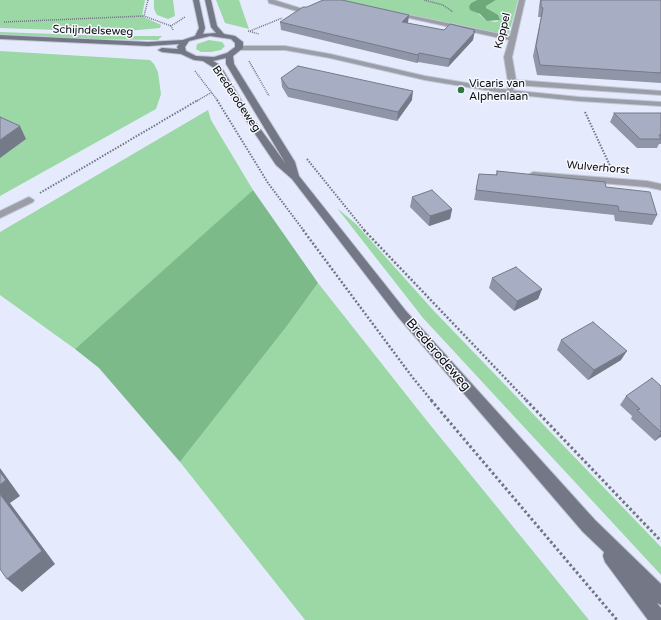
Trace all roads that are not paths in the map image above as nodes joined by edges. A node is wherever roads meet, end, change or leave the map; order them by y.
1 (196, 0) edge
2 (208, 0) edge
3 (270, 0) edge
4 (330, 0) edge
5 (522, 0) edge
6 (338, 2) edge
7 (384, 12) edge
8 (221, 34) junction
9 (198, 36) junction
10 (0, 37) edge
11 (513, 39) junction
12 (237, 40) junction
13 (185, 42) junction
14 (0, 43) edge
15 (239, 48) junction
16 (183, 52) junction
17 (230, 55) junction
18 (330, 56) junction
19 (205, 59) junction
20 (512, 82) junction
21 (509, 92) junction
22 (661, 93) edge
23 (661, 104) edge
24 (533, 175) edge
25 (295, 177) junction
26 (661, 187) edge
27 (29, 200) road end
28 (0, 215) edge
29 (589, 526) junction
30 (661, 596) edge
31 (659, 620) edge

1 - 9 main road
2 - 8 main road
3 - 4 street
4 - 6 street
5 - 11 street, Koppel
7 - 11 street
8 - 9 main road
8 - 12 main road
9 - 13 main road
10 - 13 main road, Schijndelseweg
11 - 20 street, Koppel
12 - 15 main road
12 - 18 street
13 - 16 main road
14 - 16 main road, Schijndelseweg
15 - 17 main road
15 - 18 street
16 - 19 main road, Schijndelseweg
17 - 19 main road
17 - 25 main road, Brederodeweg
18 - 21 street
19 - 25 main road, Brederodeweg
20 - 21 street, Koppel
20 - 22 street
21 - 23 street
24 - 26 street, Wulverhorst
25 - 29 main road, Brederodeweg
27 - 28 street
29 - 30 main road, Brederodeweg
29 - 31 main road, Brederodeweg

